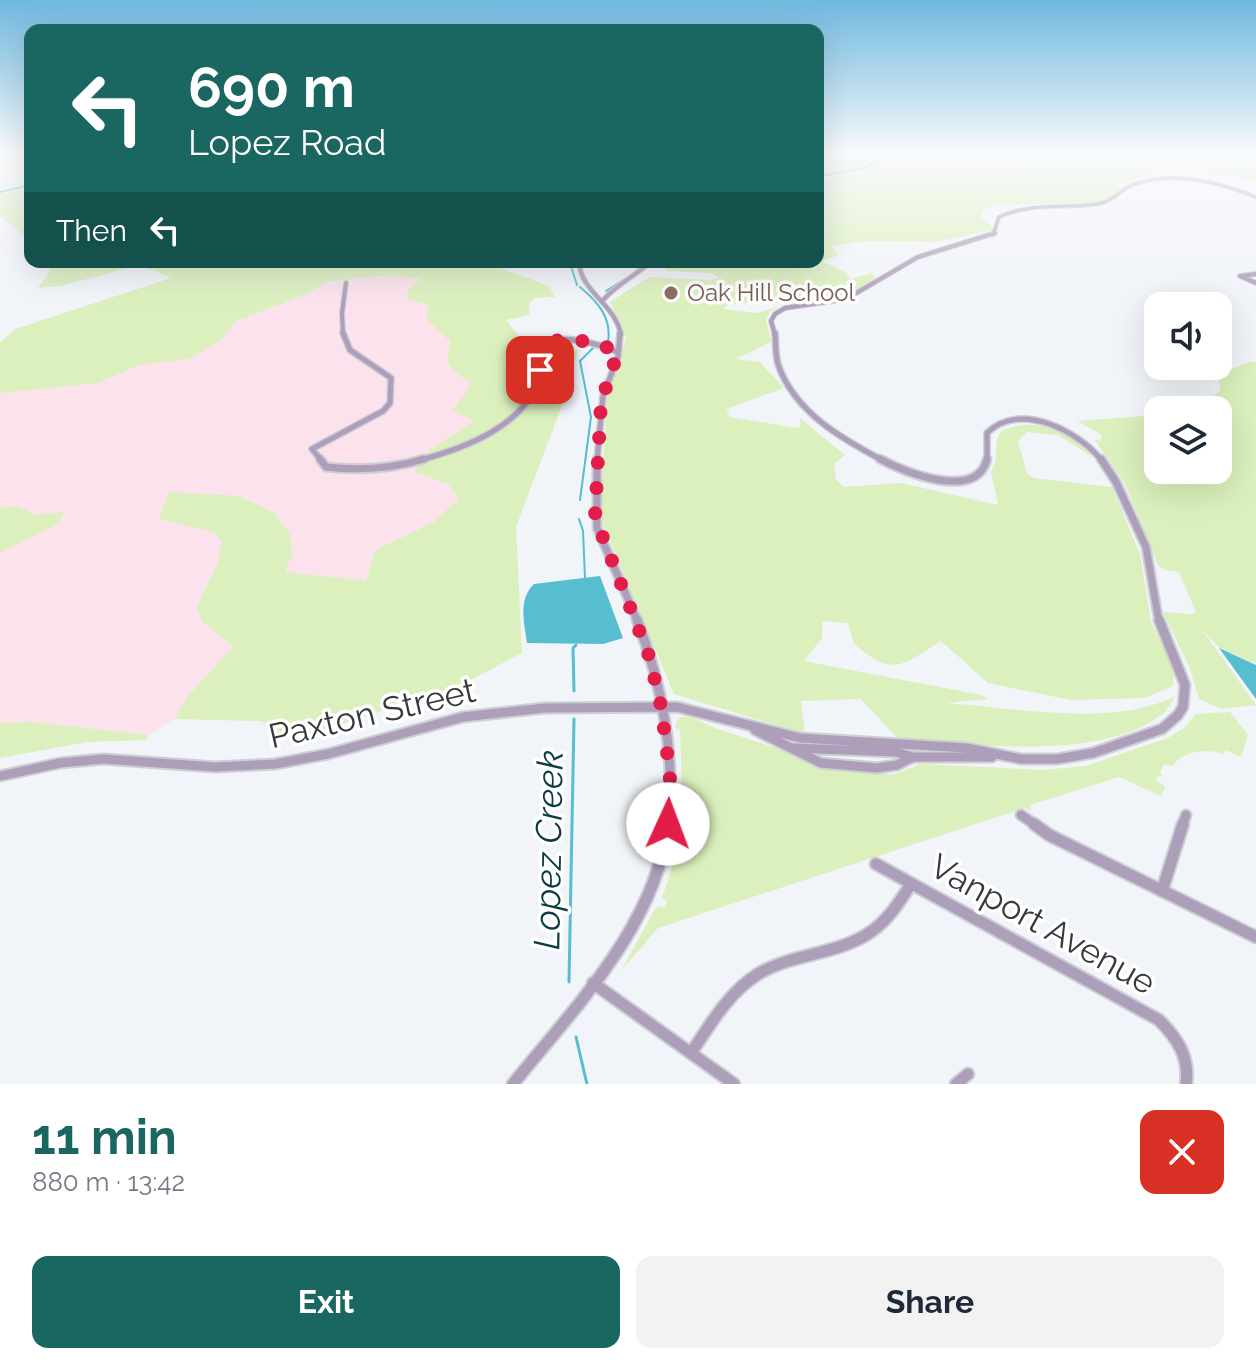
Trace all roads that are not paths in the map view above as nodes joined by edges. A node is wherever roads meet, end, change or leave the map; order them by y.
1 (1046, 206) edge
2 (579, 268) edge
3 (644, 268) edge
4 (1256, 274) edge
5 (346, 283) dead end
6 (1256, 283) edge
7 (604, 299) junction
8 (618, 352) junction
9 (661, 706) junction
10 (754, 729) junction
11 (792, 748) junction
12 (913, 757) junction
13 (993, 757) junction
14 (0, 776) edge
15 (1021, 815) dead end
16 (1186, 815) dead end
17 (876, 864) dead end
18 (911, 884) junction
19 (1162, 891) junction
20 (1256, 937) edge
21 (593, 983) junction
22 (691, 1053) junction
23 (968, 1074) dead end
24 (513, 1084) edge
25 (734, 1084) edge
26 (956, 1084) edge
27 (1186, 1084) edge

1 - 13 street
2 - 7 street
3 - 7 street
4 - 6 street
5 - 8 street
7 - 8 street
8 - 9 street
9 - 10 street, Paxton Street
9 - 14 street, Paxton Street
9 - 21 street
10 - 11 street
10 - 13 street
11 - 12 street
11 - 12 street
12 - 13 street
15 - 19 street
16 - 19 street
17 - 18 street, Vanport Avenue
18 - 22 street
18 - 27 street, Vanport Avenue
19 - 20 street
21 - 22 street
21 - 24 street
22 - 25 street
23 - 26 street

